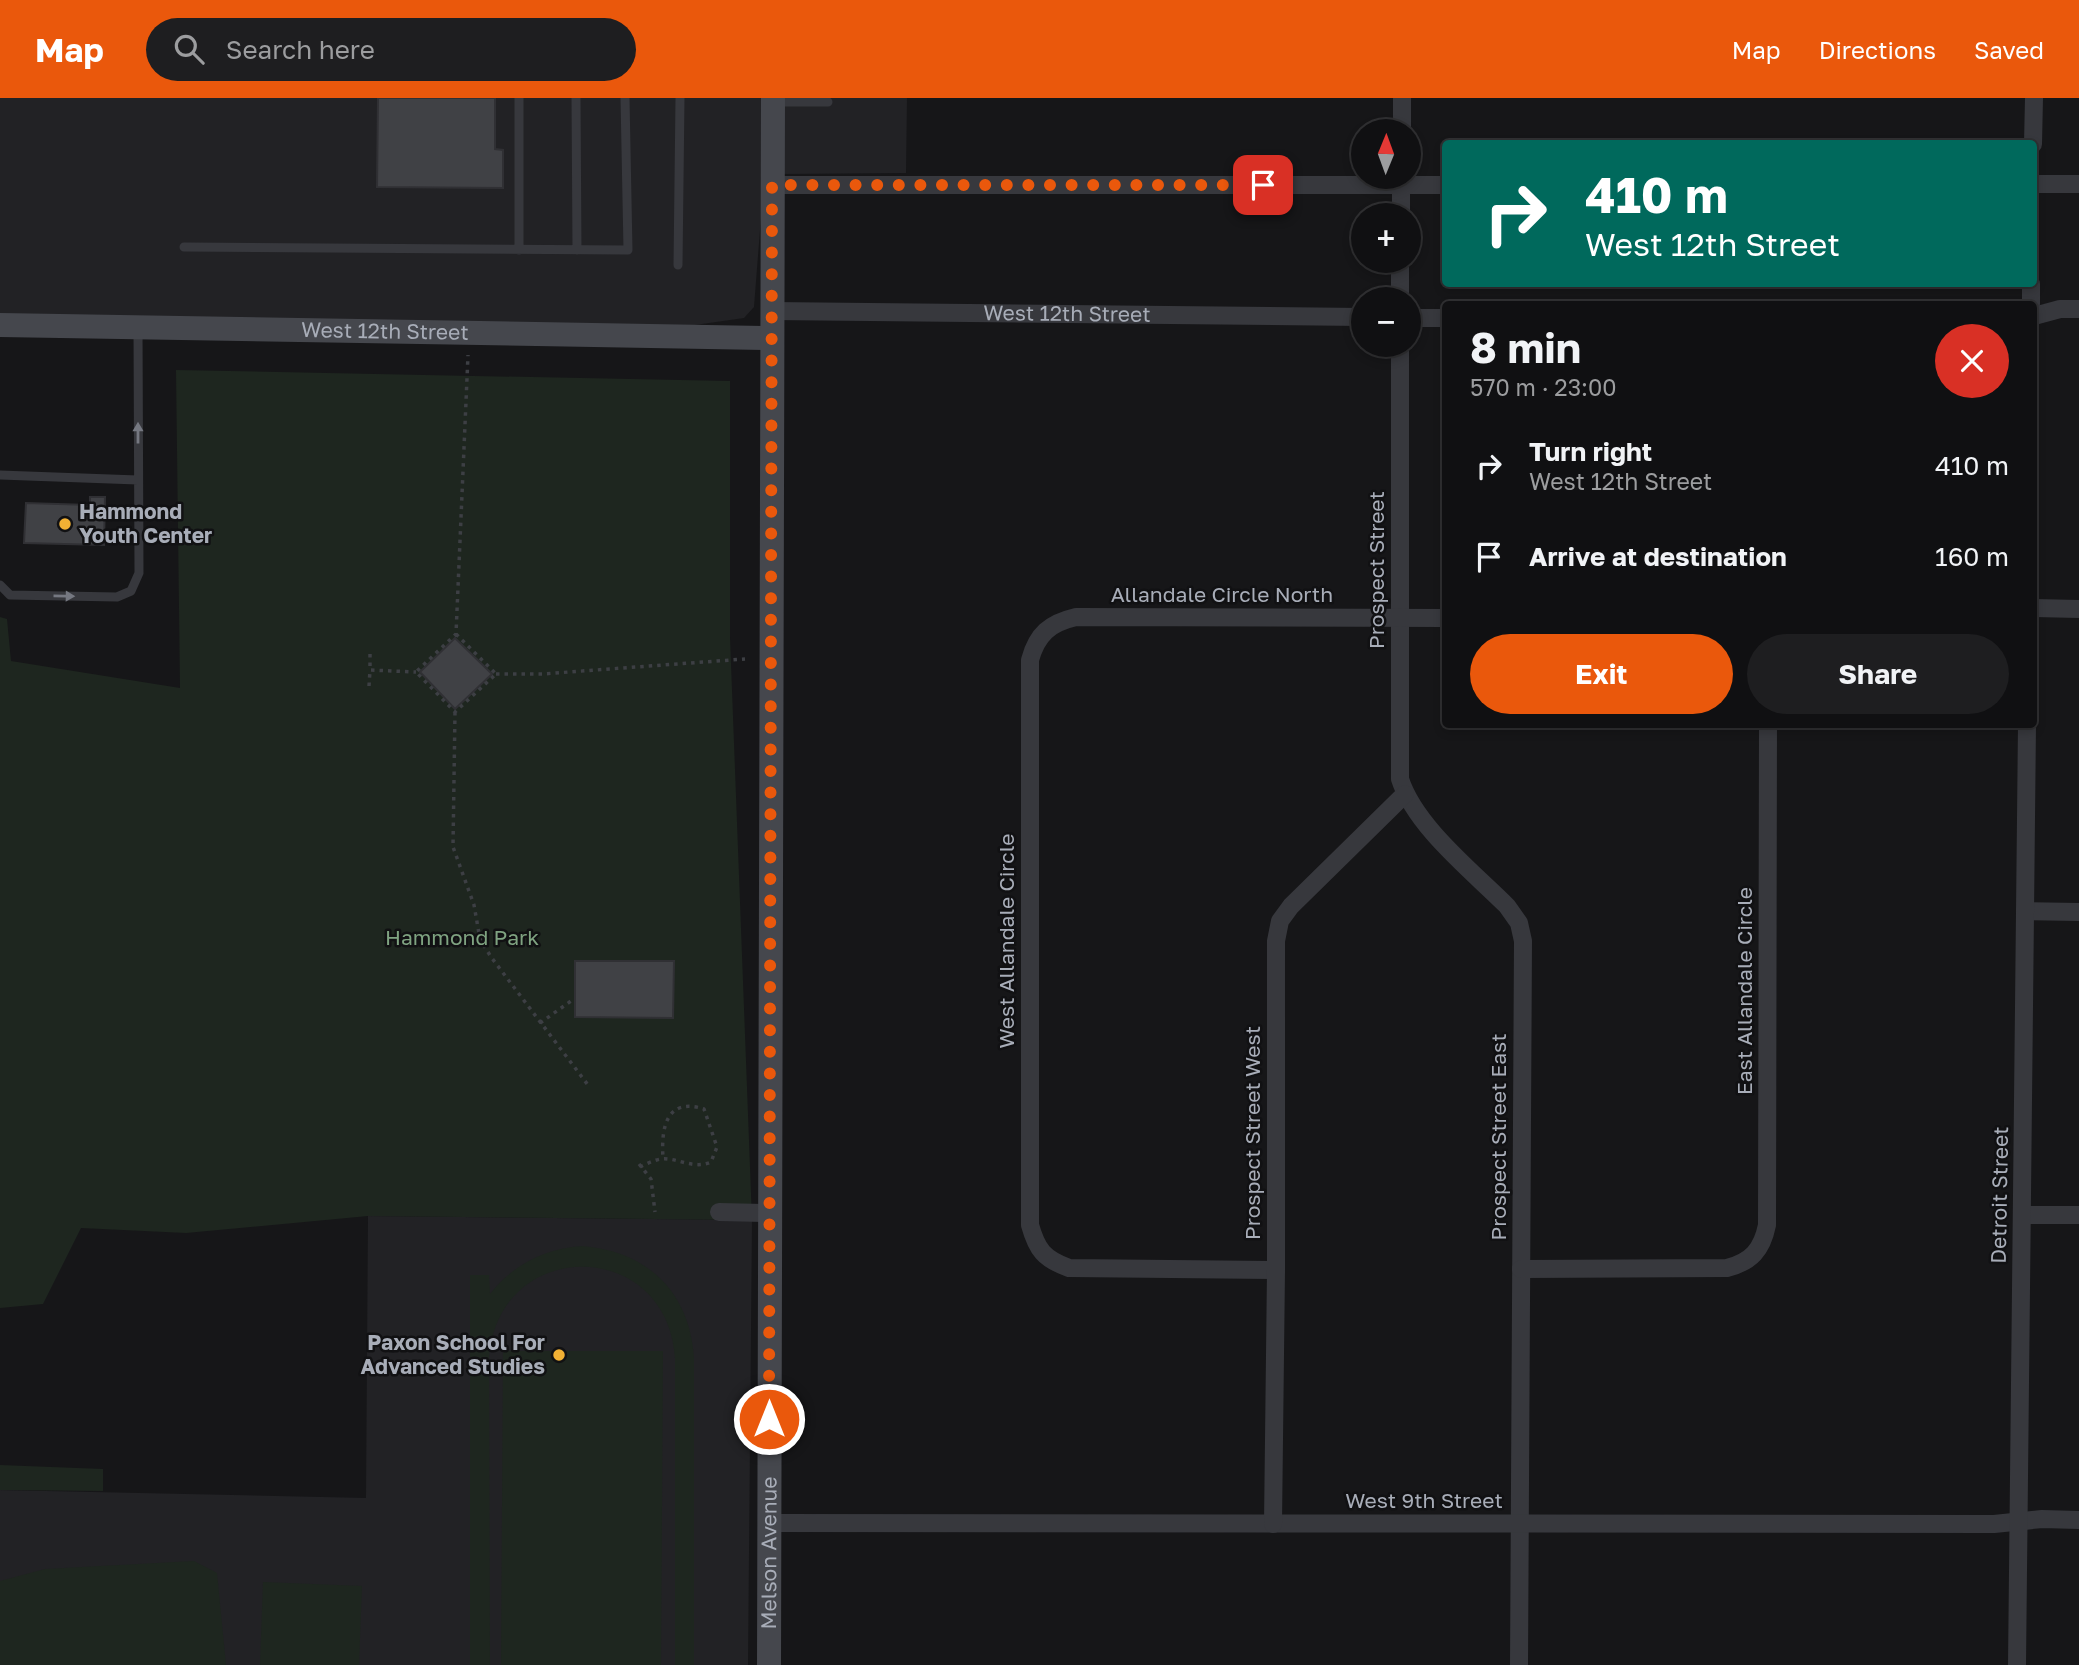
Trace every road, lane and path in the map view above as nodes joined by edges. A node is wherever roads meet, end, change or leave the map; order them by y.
1 (519, 98) edge
2 (576, 98) edge
3 (625, 98) edge
4 (681, 98) edge
5 (1402, 98) edge
6 (2034, 98) edge
7 (773, 100) edge
8 (828, 102) dead end
9 (1402, 119) edge
10 (2033, 140) edge
11 (1351, 181) edge
12 (1421, 183) edge
13 (2037, 184) edge
14 (2079, 184) edge
15 (772, 185) junction
16 (1442, 185) edge
17 (184, 247) dead end
18 (519, 250) junction
19 (577, 250) junction
20 (678, 265) dead end
21 (2079, 309) edge
22 (771, 311) junction
23 (2037, 315) edge
24 (1351, 317) edge
25 (1421, 318) edge
26 (1442, 318) edge
27 (0, 325) edge
28 (138, 328) junction
29 (771, 338) junction
30 (468, 355) dead end
31 (1399, 357) edge
32 (0, 475) edge
33 (138, 480) junction
34 (0, 585) edge
35 (2037, 608) edge
36 (2079, 609) edge
37 (1400, 618) junction
38 (1442, 618) edge
39 (1044, 631) joint
40 (456, 634) junction
41 (370, 654) dead end
42 (746, 659) dead end
43 (370, 670) junction
44 (416, 672) junction
45 (496, 674) junction
46 (369, 686) dead end
47 (455, 712) junction
48 (1768, 728) edge
49 (2027, 728) edge
50 (1405, 794) junction
51 (2025, 911) junction
52 (2079, 912) edge
53 (575, 1003) dead end
54 (540, 1023) junction
55 (587, 1085) dead end
56 (663, 1158) junction
57 (654, 1212) dead end
58 (719, 1212) dead end
59 (770, 1213) junction
60 (2023, 1215) junction
61 (2079, 1215) edge
62 (1521, 1269) junction
63 (1276, 1270) junction
64 (2079, 1520) edge
65 (2019, 1521) junction
66 (769, 1523) junction
67 (1273, 1524) junction
68 (1520, 1524) junction
69 (769, 1665) edge
70 (1519, 1665) edge
71 (2017, 1665) edge

1 - 18 lane
2 - 19 lane
3 - 19 lane
4 - 20 lane
5 - 9 street
6 - 10 street
7 - 8 lane
7 - 15 street, Melson Avenue
11 - 15 street
12 - 16 street
13 - 14 street
15 - 22 street, Melson Avenue
17 - 18 lane
18 - 19 lane
21 - 23 street
22 - 24 street, West 12th Street
22 - 29 street, Melson Avenue
25 - 26 street
27 - 28 street, West 12th Street
28 - 29 street, West 12th Street
33 -> 28 lane
29 - 59 street, Melson Avenue
30 - 40 path
31 - 37 street, Prospect Street
32 - 33 lane
34 -> 33 lane
35 - 36 street
37 - 38 street, Allandale Circle North
37 - 39 street, Allandale Circle North
37 - 50 street, Prospect Street
39 - 63 street, West Allandale Circle
40 - 44 path
40 - 45 path
41 - 43 path
42 - 45 path
43 - 44 path
43 - 46 path
44 - 47 path
45 - 47 path
47 - 54 path
48 - 62 street, East Allandale Circle
49 - 51 street, Detroit Street
50 - 62 street, Prospect Street East
50 - 63 street, Prospect Street West
51 - 52 street
51 - 60 street, Detroit Street
53 - 54 path
54 - 55 path
56 - 56 path
56 - 57 path
58 - 59 street
59 - 66 street, Melson Avenue
60 - 61 street
60 - 65 street, Detroit Street
62 - 68 street, Prospect Street East
63 - 67 street, Prospect Street West
64 - 65 street, West 9th Street
65 - 68 street, West 9th Street
65 - 71 street, Detroit Street
66 - 67 street, West 9th Street
66 - 69 street, Melson Avenue
67 - 68 street, West 9th Street
68 - 70 street

